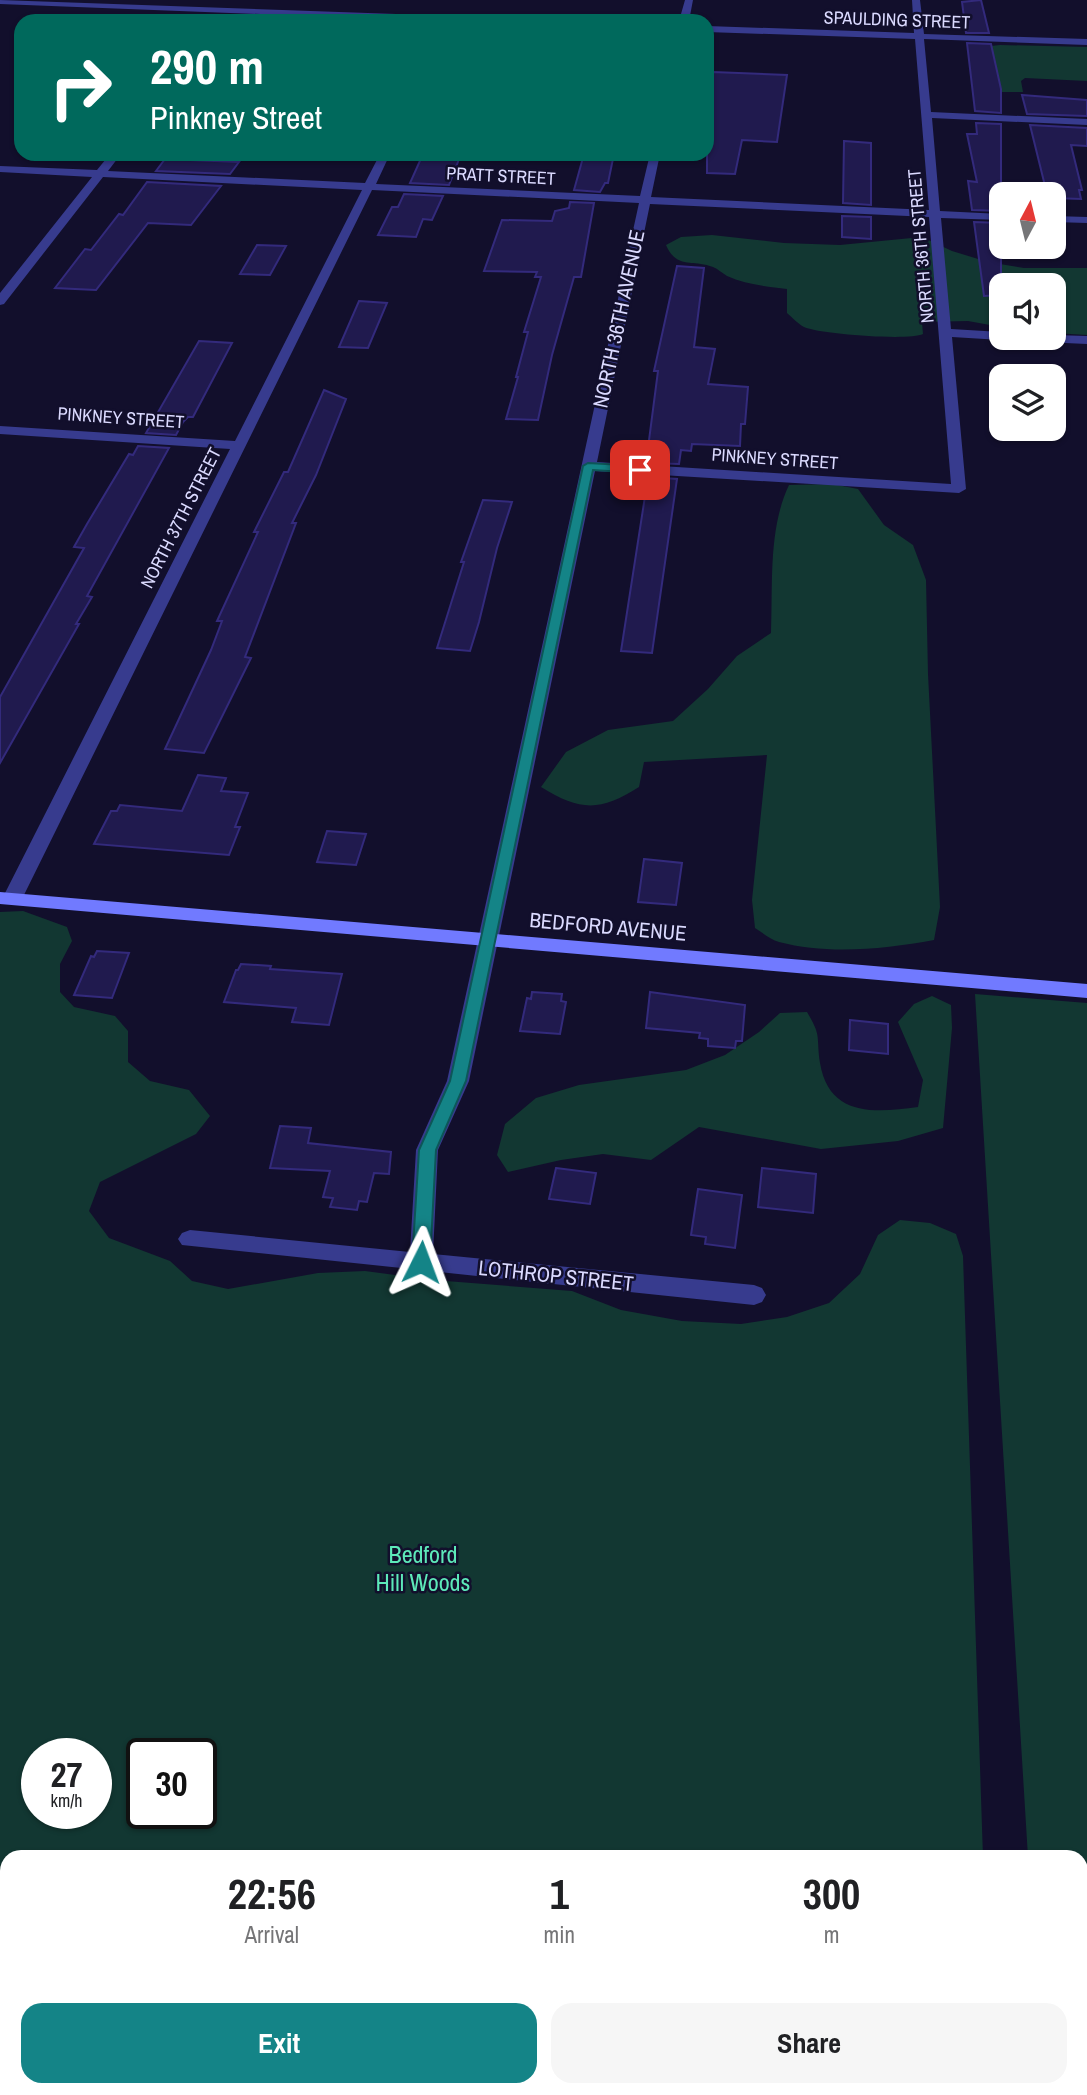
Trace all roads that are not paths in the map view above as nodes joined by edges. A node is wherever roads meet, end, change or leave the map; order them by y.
1 (240, 0) edge
2 (916, 0) edge
3 (0, 1) edge
4 (15, 1) edge
5 (232, 10) junction
6 (0, 14) edge
7 (229, 14) edge
8 (381, 14) edge
9 (714, 29) edge
10 (920, 36) junction
11 (1087, 42) edge
12 (928, 115) junction
13 (1087, 122) edge
14 (111, 161) edge
15 (381, 161) edge
16 (652, 161) edge
17 (0, 169) edge
18 (101, 174) junction
19 (368, 187) junction
20 (644, 200) junction
21 (937, 214) junction
22 (989, 216) edge
23 (1066, 219) edge
24 (1087, 220) edge
25 (0, 301) edge
26 (946, 333) junction
27 (989, 335) edge
28 (1066, 339) edge
29 (1087, 340) edge
30 (0, 430) edge
31 (239, 445) junction
32 (588, 466) junction
33 (959, 489) joint
34 (6, 898) edge
35 (490, 939) junction
36 (1087, 991) edge
37 (190, 1239) dead end
38 (421, 1262) junction
39 (754, 1295) dead end

1 - 5 street
2 - 10 street, NORTH 36TH STREET
3 - 4 street
4 - 5 street
4 - 6 street
5 - 7 street
5 - 8 street
9 - 10 street, SPAULDING STREET
10 - 11 street, SPAULDING STREET
10 - 12 street, NORTH 36TH STREET
12 - 13 street
12 - 21 street, NORTH 36TH STREET
14 - 18 street
15 - 19 street, NORTH 37TH STREET
16 - 20 street, NORTH 36TH AVENUE
17 - 18 street, PRATT STREET
18 - 19 street, PRATT STREET
18 - 25 street
19 - 20 street, PRATT STREET
19 - 31 street, NORTH 37TH STREET
20 - 21 street, PRATT STREET
20 - 32 street, NORTH 36TH AVENUE
21 - 22 street, PRATT STREET
21 - 26 street, NORTH 36TH STREET
23 - 24 street
26 - 27 street
26 - 33 street, NORTH 36TH STREET
28 - 29 street
30 - 31 street, PINKNEY STREET
31 - 34 street, NORTH 37TH STREET
32 - 33 street, PINKNEY STREET
32 - 35 street, NORTH 36TH AVENUE
34 - 35 street, BEDFORD AVENUE
35 - 36 street, BEDFORD AVENUE
35 - 38 street, NORTH 36TH AVENUE
37 - 38 street, LOTHROP STREET
38 - 39 street, LOTHROP STREET

